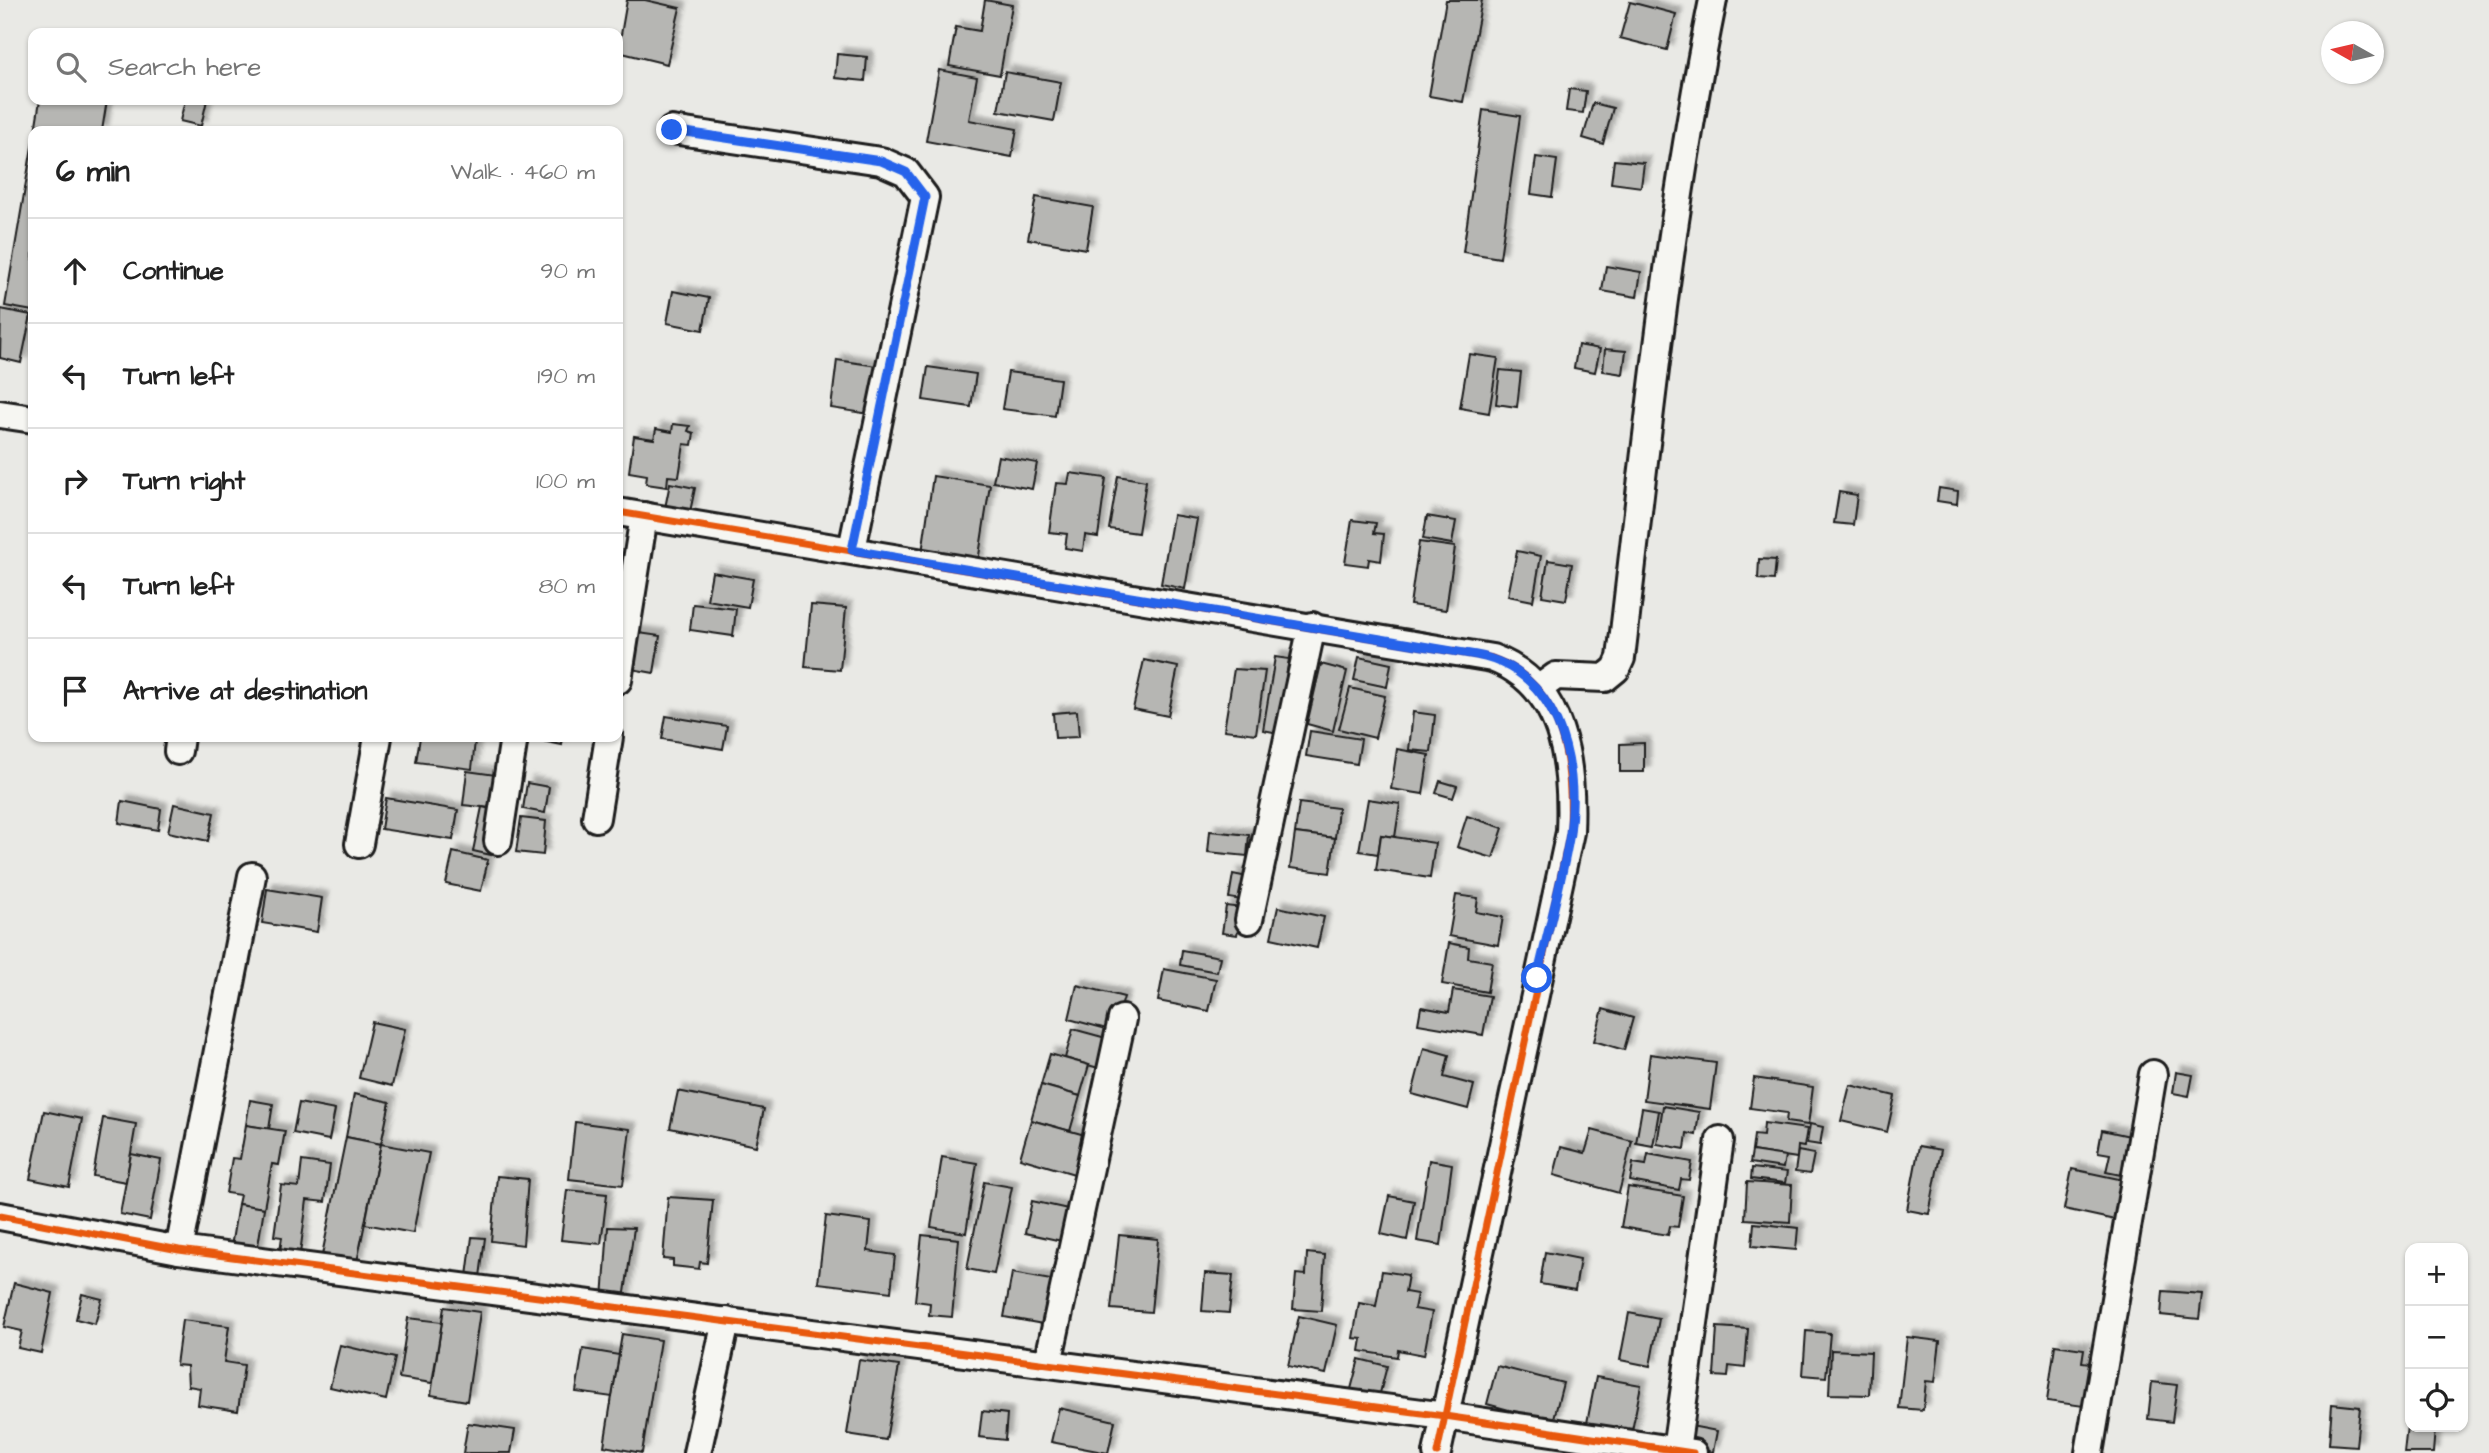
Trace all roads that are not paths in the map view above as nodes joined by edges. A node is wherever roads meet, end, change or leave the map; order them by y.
1 (1713, 0) edge
2 (672, 130) dead end
3 (0, 414) edge
4 (28, 418) edge
5 (631, 514) edge
6 (852, 550) junction
7 (623, 616) edge
8 (1312, 626) junction
9 (1538, 689) junction
10 (377, 742) edge
11 (513, 742) edge
12 (608, 742) edge
13 (596, 818) dead end
14 (498, 841) dead end
15 (359, 844) dead end
16 (252, 876) dead end
17 (1249, 920) dead end
18 (1122, 1019) dead end
19 (2153, 1074) dead end
20 (1720, 1140) dead end
21 (0, 1216) edge
22 (179, 1250) junction
23 (726, 1321) junction
24 (1048, 1363) junction
25 (1445, 1416) junction
26 (1685, 1452) edge
27 (697, 1453) edge
28 (1437, 1453) edge
29 (2089, 1453) edge

1 - 9 street
2 - 6 street
3 - 4 street
5 - 6 street
5 - 7 street
6 - 8 street
8 - 9 street
8 - 17 street
9 - 25 street
10 - 15 street
11 - 14 street
12 - 13 street
16 - 22 street
18 - 24 street
19 - 29 street
20 - 26 street
21 - 22 street
22 - 23 street
23 - 24 street
23 - 27 street
24 - 25 street
25 - 26 street
25 - 28 street

